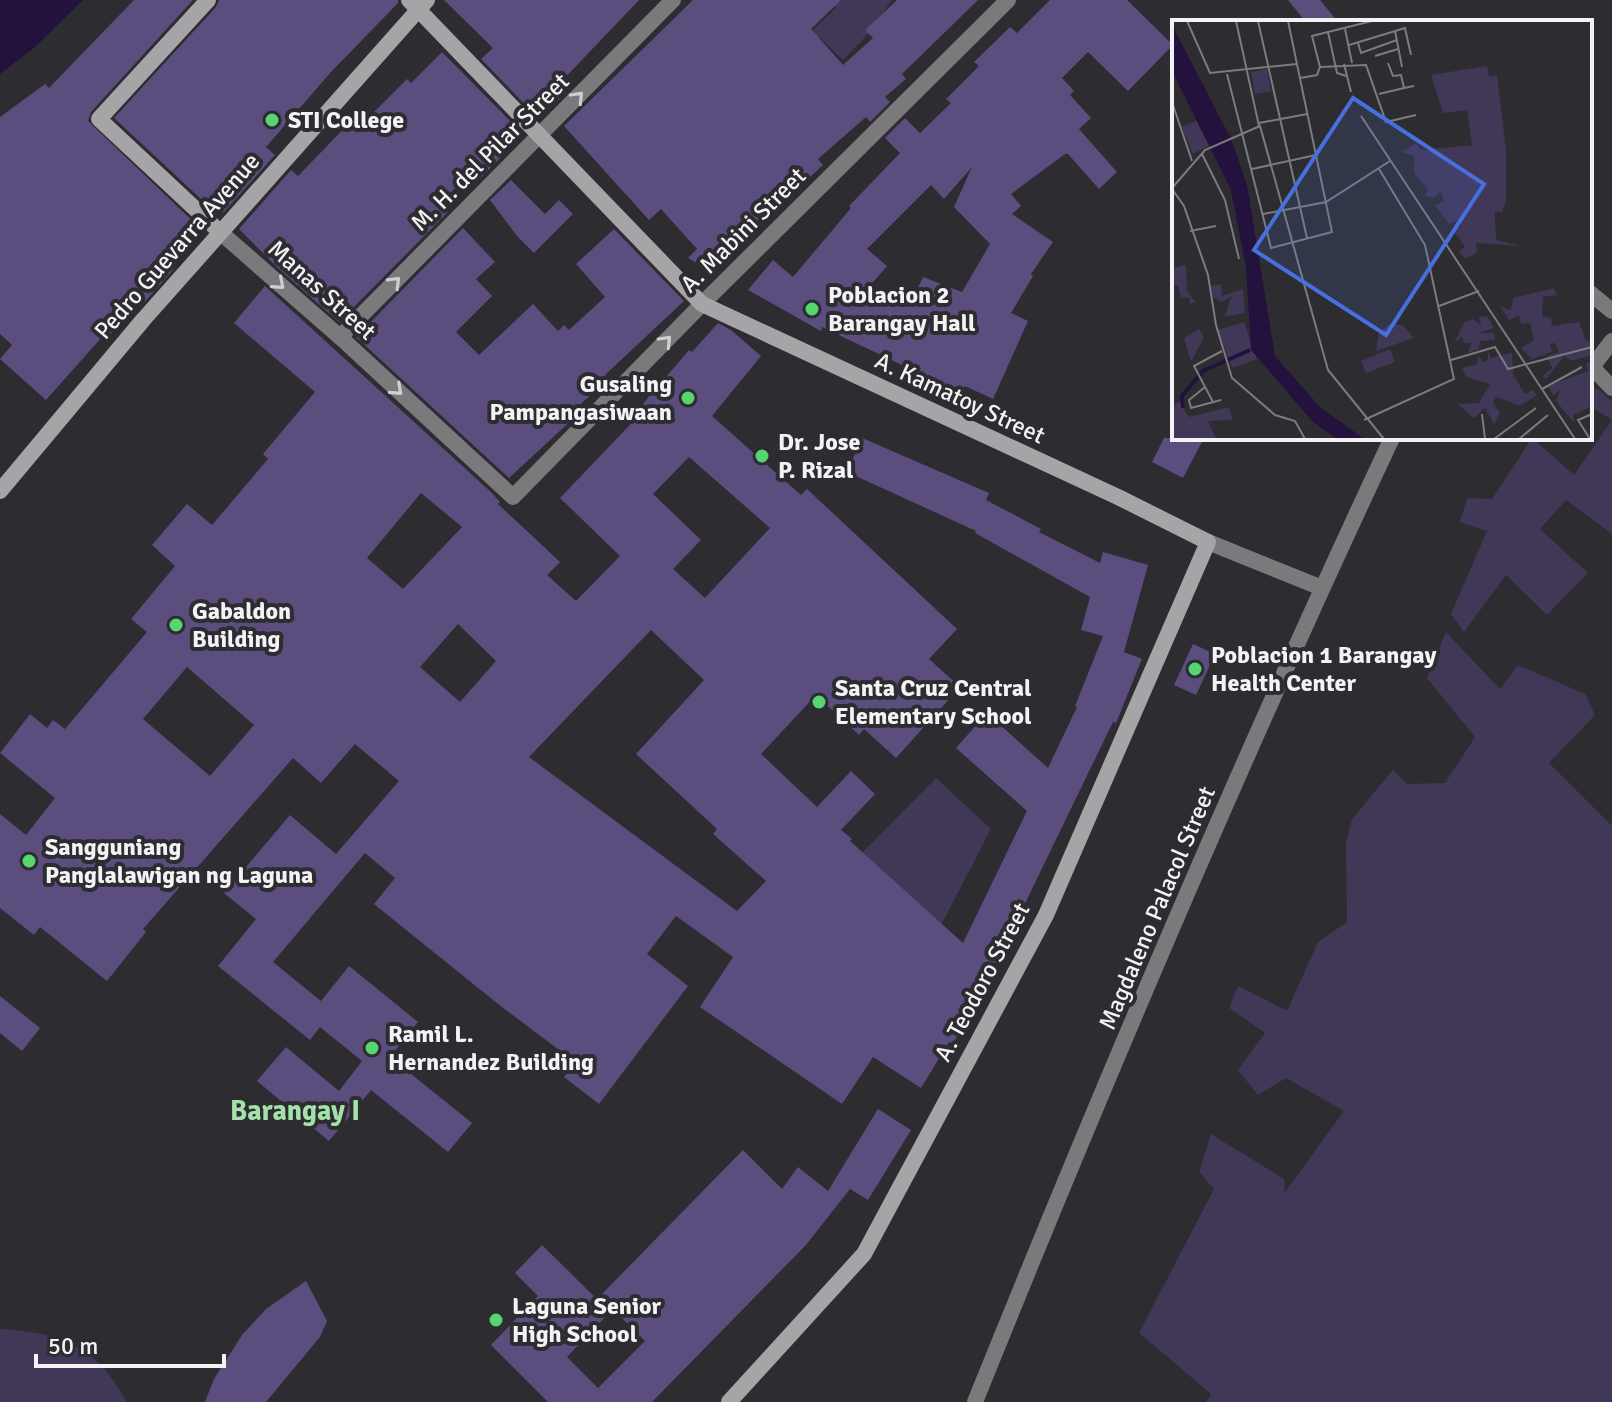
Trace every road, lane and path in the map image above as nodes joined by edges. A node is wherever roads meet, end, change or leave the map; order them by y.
1 (208, 0) edge
2 (673, 0) edge
3 (1005, 1) edge
4 (418, 3) edge
5 (540, 136) junction
6 (220, 232) junction
7 (1592, 295) edge
8 (702, 304) junction
9 (1612, 311) edge
10 (340, 337) junction
11 (1612, 341) edge
12 (1612, 388) edge
13 (1391, 440) edge
14 (0, 491) edge
15 (513, 497) joint
16 (1208, 542) junction
17 (1322, 588) junction
18 (729, 1402) edge
19 (975, 1402) edge

1 - 6 street, Manas Street
5 -> 2 street, M. H. del Pilar Street
3 - 8 street, A. Mabini Street
4 - 5 street, A. Kamatoy Street
4 - 6 street, Pedro Guevarra Avenue
5 - 8 street, A. Kamatoy Street
10 -> 5 street, M. H. del Pilar Street
6 -> 10 street, Manas Street
6 - 14 street, Pedro Guevarra Avenue
7 - 9 street
15 -> 8 street, A. Mabini Street
8 - 16 street, A. Kamatoy Street
10 -> 15 street, Manas Street
11 - 12 street
13 - 17 street, Magdaleno Palacol Street
16 - 17 street, A. Kamatoy Street
16 - 18 street, A. Teodoro Street
17 - 19 street, Magdaleno Palacol Street

